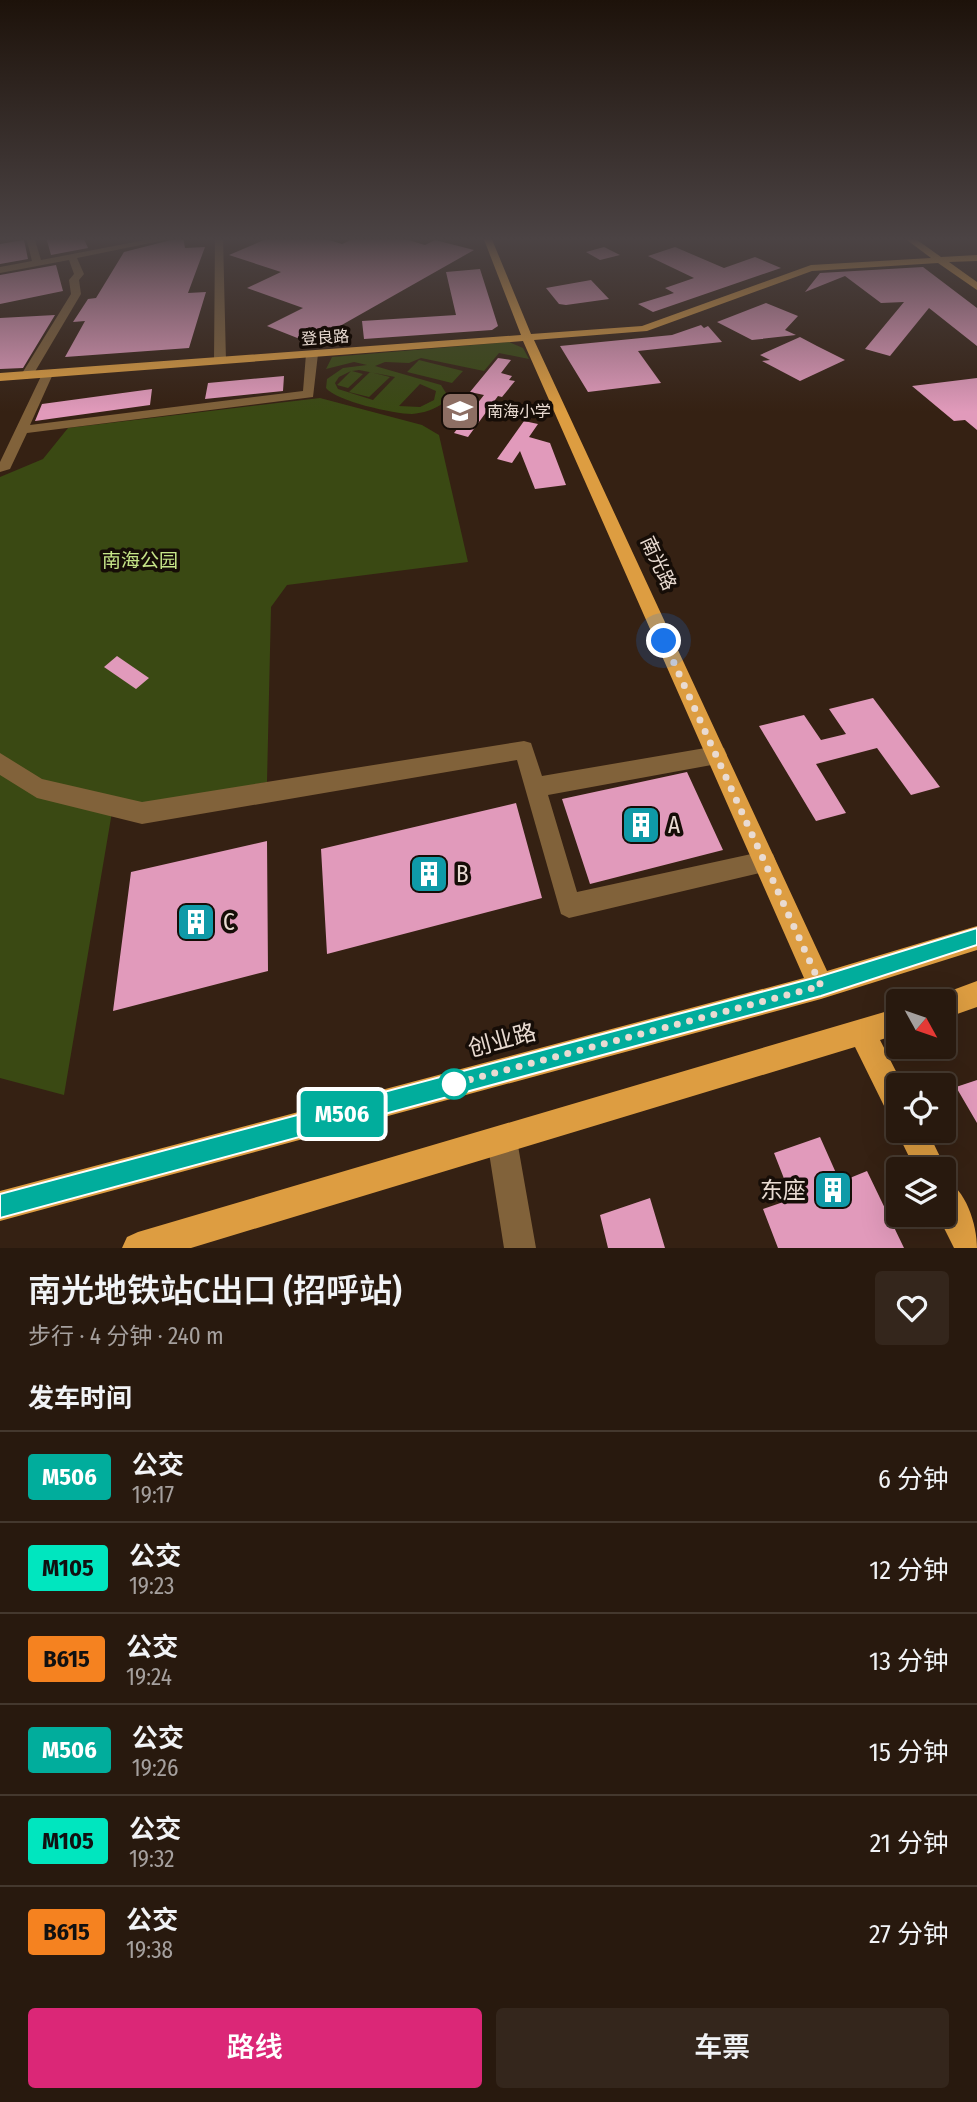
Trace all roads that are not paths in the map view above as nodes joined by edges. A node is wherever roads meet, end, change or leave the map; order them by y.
1 (75, 295) edge
2 (219, 295) edge
3 (509, 295) edge
4 (737, 295) edge
5 (526, 338) junction
6 (312, 354) junction
7 (220, 361) junction
8 (47, 374) junction
9 (27, 375) junction
10 (0, 377) edge
11 (21, 430) junction
12 (0, 468) edge
13 (717, 755) junction
14 (0, 763) edge
15 (535, 787) junction
16 (765, 862) junction
17 (977, 938) edge
18 (821, 986) junction
19 (977, 994) edge
20 (956, 1001) edge
21 (886, 1025) edge
22 (862, 1033) junction
23 (886, 1080) edge
24 (502, 1140) junction
25 (0, 1206) edge
26 (956, 1219) edge
27 (138, 1248) edge
28 (520, 1248) edge
29 (971, 1248) edge

1 - 9 street
2 - 7 street
3 - 5 main road, 南光路
4 - 5 main road, 登良路
5 - 6 main road, 登良路
5 - 13 main road, 南光路
6 - 7 main road, 登良路
6 - 11 street
7 - 8 main road, 登良路
8 - 9 main road, 登良路
8 - 11 street
9 - 10 main road, 登良路
11 - 12 street
13 - 15 street
13 - 16 main road, 南光路
14 - 15 street
15 - 16 street
16 - 18 main road, 南光路
17 - 18 main road, 创业路
18 - 25 main road, 创业路
19 - 20 main road
21 - 22 main road
22 - 23 main road
22 - 24 main road
24 - 27 main road
24 - 28 street
26 - 29 main road

